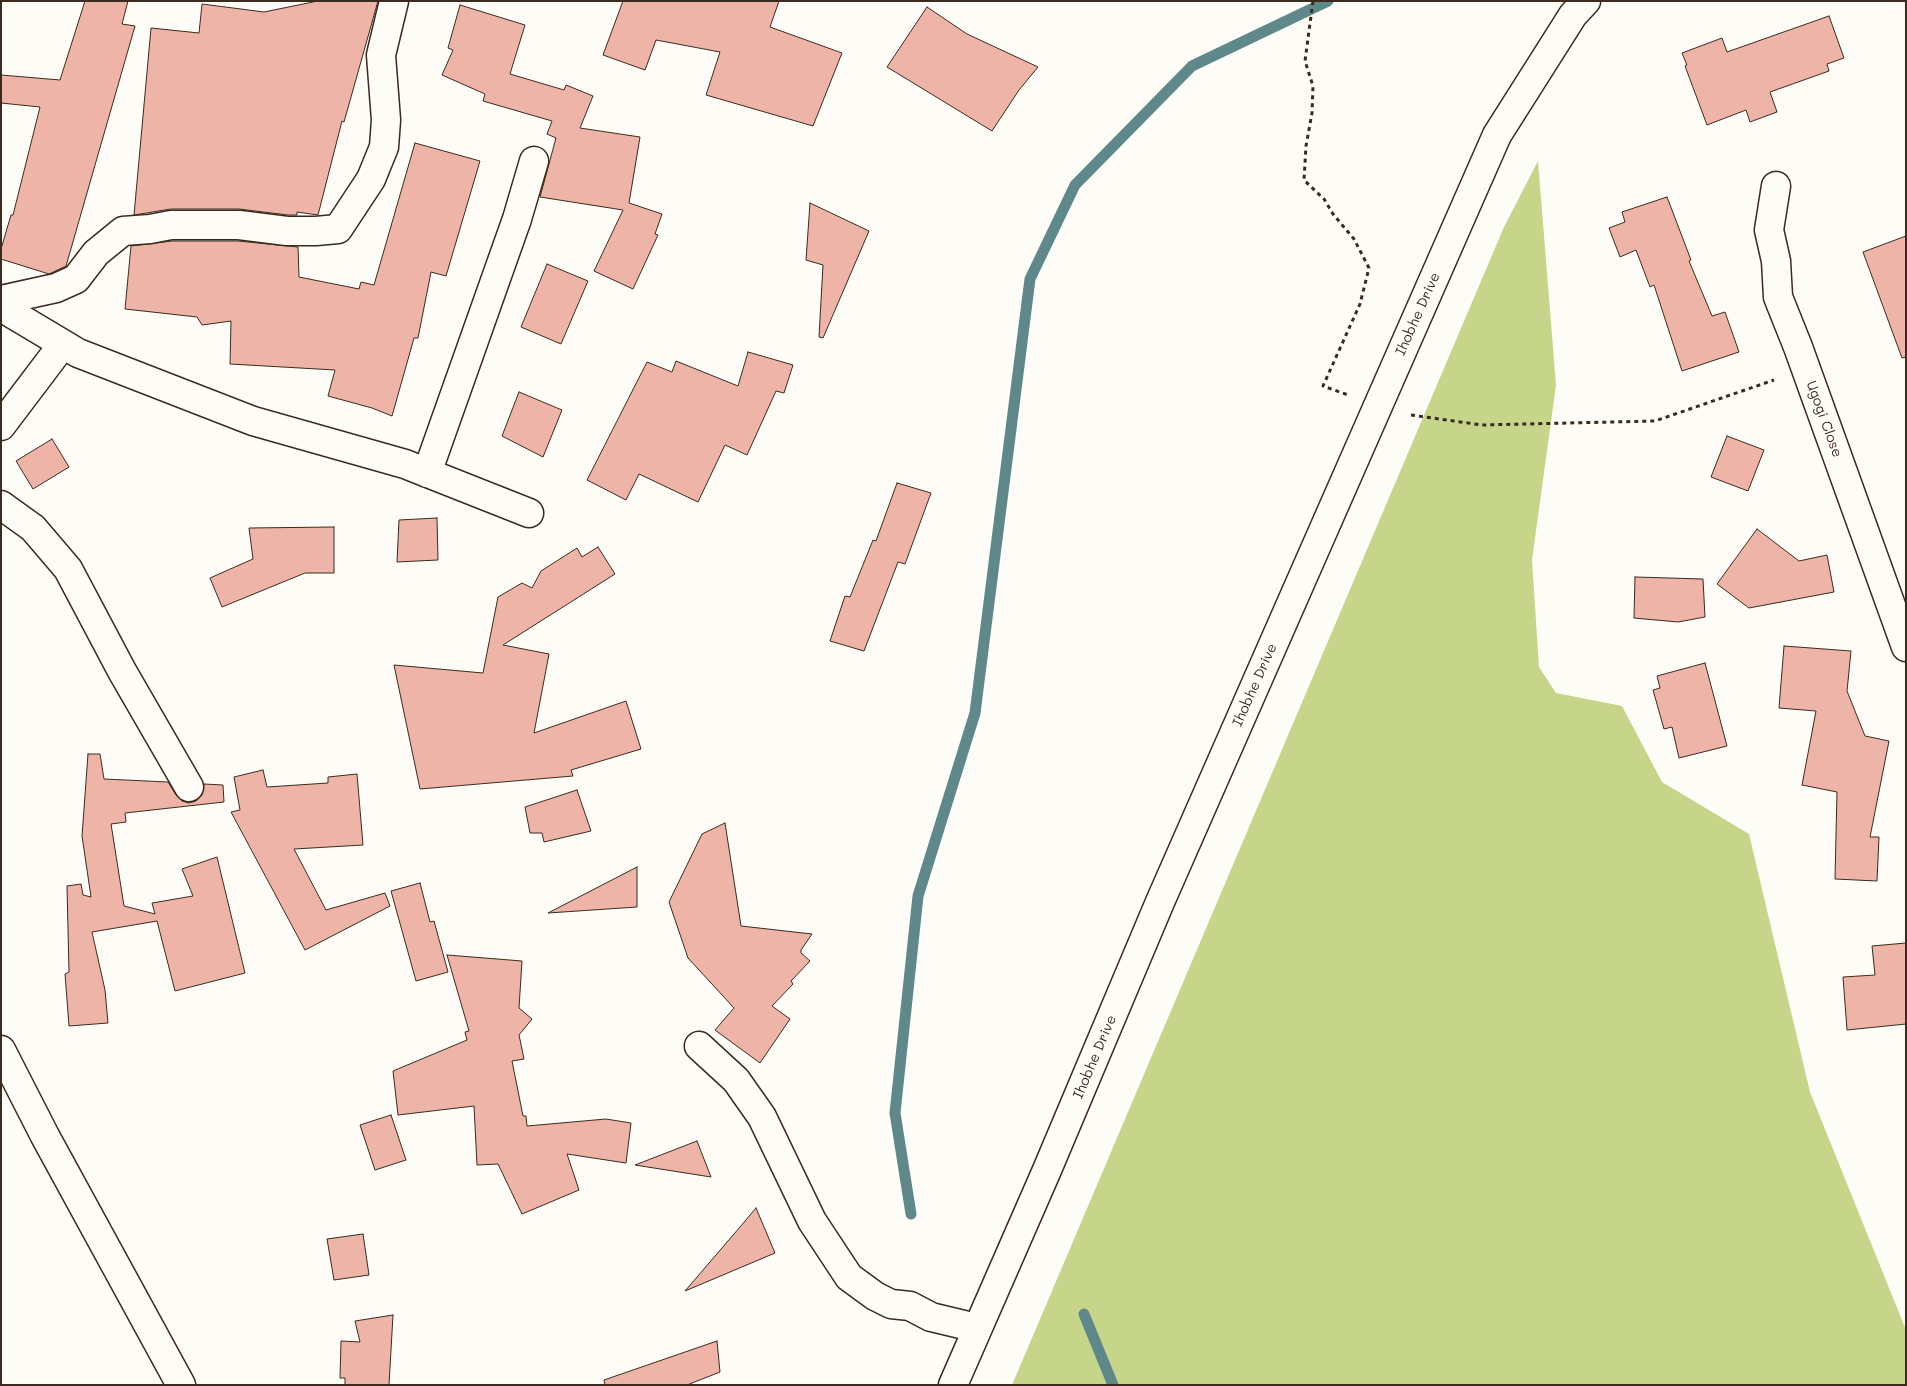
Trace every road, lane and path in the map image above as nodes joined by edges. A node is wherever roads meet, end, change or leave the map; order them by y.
1 (394, 1) edge
2 (1313, 1) edge
3 (1586, 1) edge
4 (534, 161) dead end
5 (1776, 186) dead end
6 (1, 300) edge
7 (1, 306) edge
8 (63, 344) junction
9 (1770, 382) dead end
10 (1378, 406) junction
11 (1, 426) edge
12 (427, 473) junction
13 (1, 505) edge
14 (528, 513) dead end
15 (1906, 647) edge
16 (189, 787) dead end
17 (699, 1046) dead end
18 (1, 1050) edge
19 (977, 1328) junction
20 (182, 1385) edge
21 (954, 1385) edge

1 - 6 street
2 - 10 path
3 - 10 street, Ihobhe Drive
4 - 12 street
5 - 15 street, Ugogi Close
7 - 8 street
8 - 11 street
8 - 12 street
9 - 10 path
10 - 19 street, Ihobhe Drive
12 - 14 street
13 - 16 street
17 - 19 street
18 - 20 street
19 - 21 street, Ihobhe Drive

